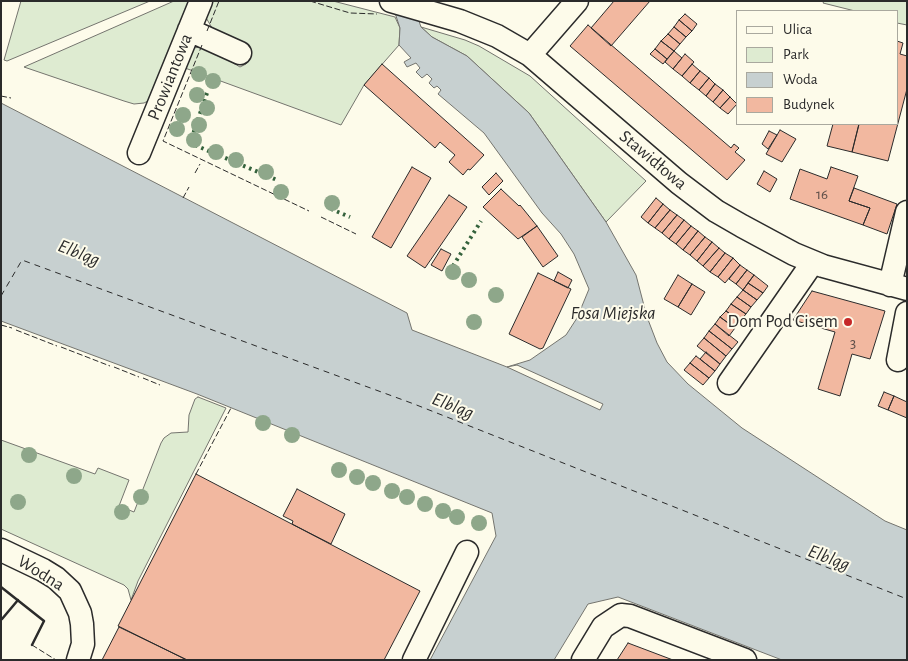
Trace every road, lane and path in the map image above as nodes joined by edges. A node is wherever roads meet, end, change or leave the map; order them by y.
1 (201, 1) edge
2 (391, 1) edge
3 (577, 1) edge
4 (422, 5) edge
5 (189, 30) junction
6 (240, 53) dead end
7 (530, 55) junction
8 (139, 153) dead end
9 (907, 212) edge
10 (813, 262) junction
11 (898, 287) edge
12 (907, 313) edge
13 (898, 360) dead end
14 (729, 383) dead end
15 (1, 550) edge
16 (467, 552) dead end
17 (78, 660) edge
18 (414, 660) edge
19 (583, 660) edge
20 (745, 660) edge

1 - 5 street, Prowiantowa
2 - 4 street, Stawidłowa
3 - 7 street
4 - 7 street, Stawidłowa
5 - 6 street
5 - 8 street, Prowiantowa
7 - 10 street, Stawidłowa
9 - 11 street
10 - 11 street, Stawidłowa
10 - 14 street
12 - 13 street
15 - 17 street, Wodna
16 - 18 street
19 - 20 street

